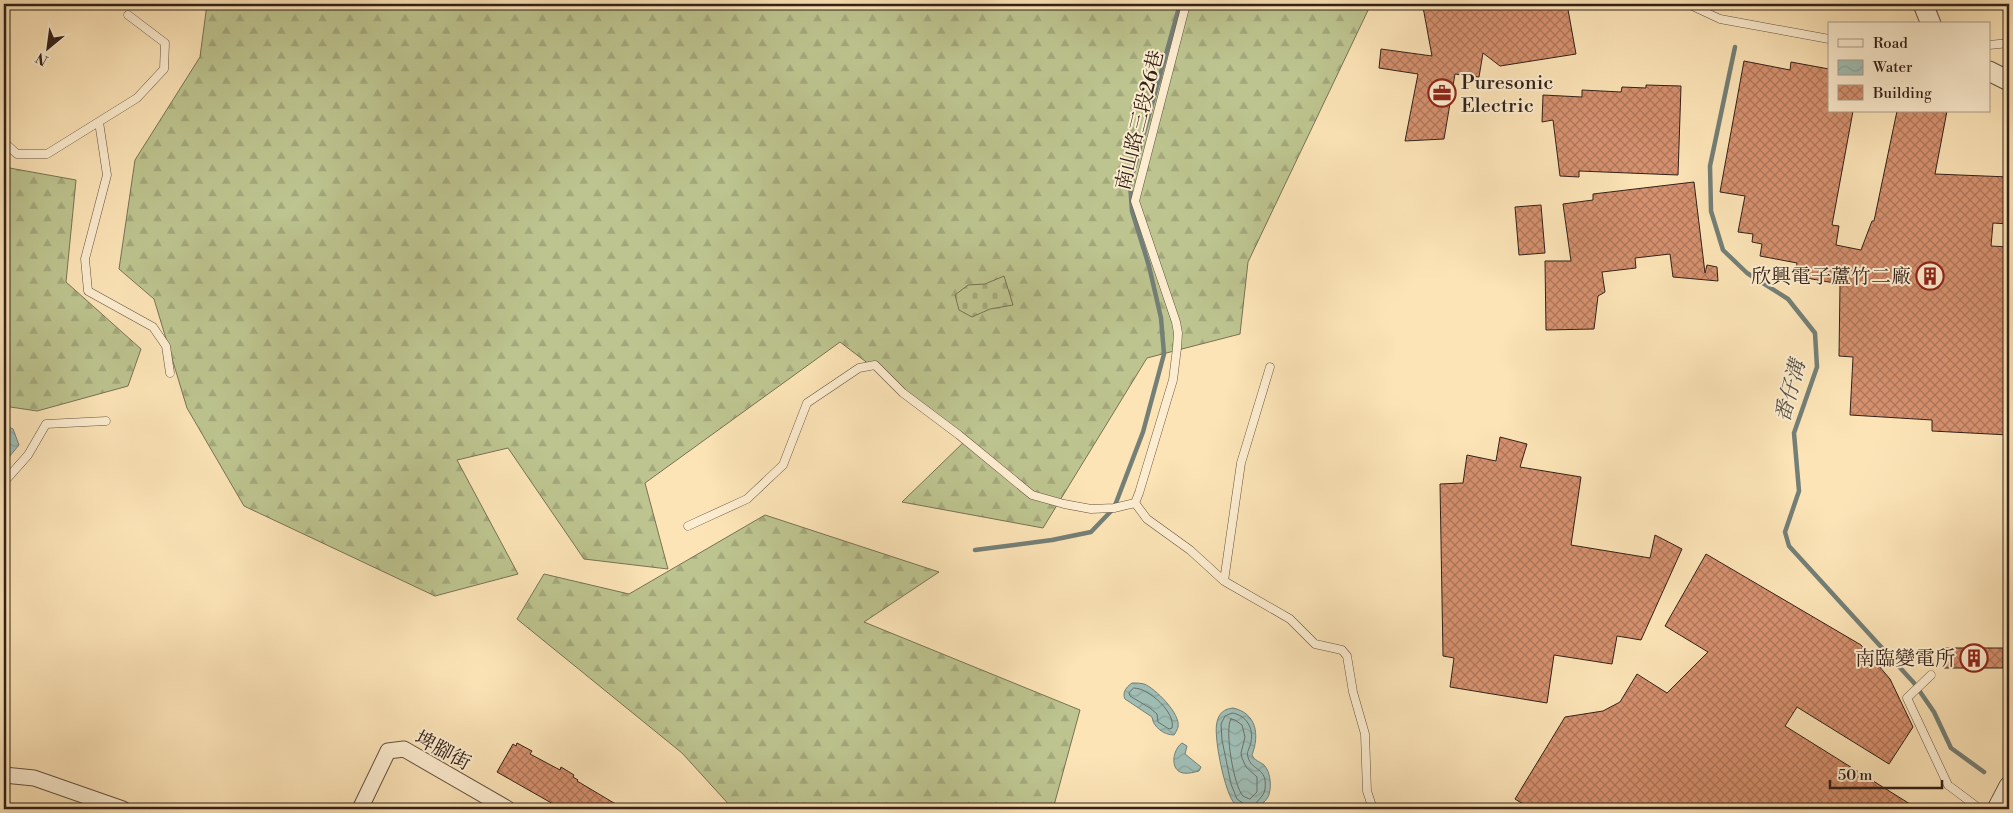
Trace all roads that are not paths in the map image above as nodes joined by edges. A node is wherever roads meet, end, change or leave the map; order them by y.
1 (1186, 4) edge
2 (1688, 4) edge
3 (1923, 4) edge
4 (128, 15) dead end
5 (1930, 22) edge
6 (1828, 38) edge
7 (2009, 43) edge
8 (1990, 45) edge
9 (1990, 72) edge
10 (2009, 82) edge
11 (99, 122) junction
12 (4, 142) edge
13 (1270, 367) dead end
14 (170, 372) dead end
15 (106, 421) dead end
16 (4, 482) edge
17 (1135, 503) junction
18 (688, 526) dead end
19 (1224, 581) junction
20 (1931, 675) dead end
21 (4, 775) edge
22 (2009, 786) edge
23 (123, 809) edge
24 (360, 809) edge
25 (508, 809) edge
26 (1373, 809) edge
27 (1980, 809) edge
28 (1997, 809) edge

1 - 17 lane, 南山路三段26巷
2 - 6 lane
3 - 5 street
4 - 11 lane
7 - 8 lane
9 - 10 street
11 - 12 lane
11 - 14 lane
13 - 19 lane
15 - 16 lane
17 - 18 lane
17 - 19 lane
19 - 26 lane
20 - 27 lane
21 - 23 street
22 - 28 street
24 - 25 street, 埤腳街

